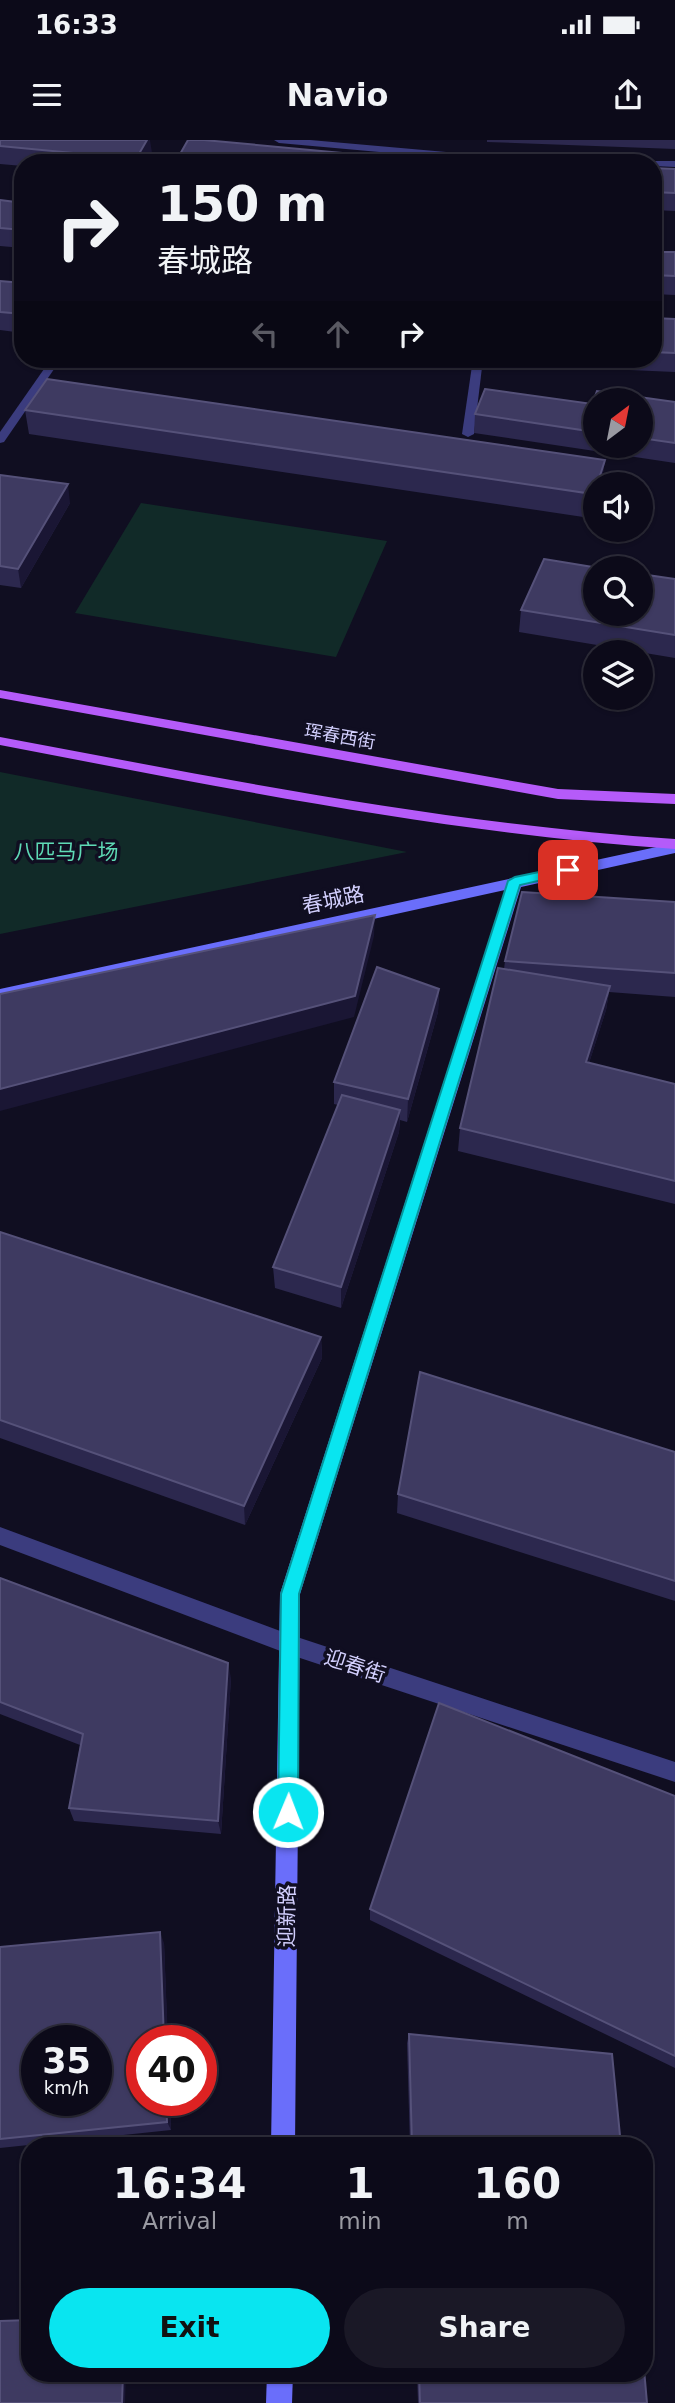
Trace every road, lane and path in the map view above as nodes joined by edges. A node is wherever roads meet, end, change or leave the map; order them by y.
1 (279, 140) edge
2 (428, 154) edge
3 (51, 368) edge
4 (477, 368) edge
5 (468, 434) dead end
6 (0, 440) edge
7 (0, 694) edge
8 (0, 741) edge
9 (675, 799) edge
10 (675, 846) edge
11 (515, 881) junction
12 (0, 995) edge
13 (0, 1536) edge
14 (291, 1645) junction
15 (675, 1772) edge
16 (283, 2137) edge
17 (280, 2382) edge
18 (279, 2403) edge

1 - 2 street
3 - 6 street
4 - 5 street
7 - 9 main road, 珲春西街
8 - 10 main road
10 - 11 street, 春城路
11 - 12 street, 春城路
11 - 14 street, 迎新路
13 - 14 street, 迎春街
14 - 15 street, 迎春街
14 - 16 street, 迎新路
17 - 18 street

